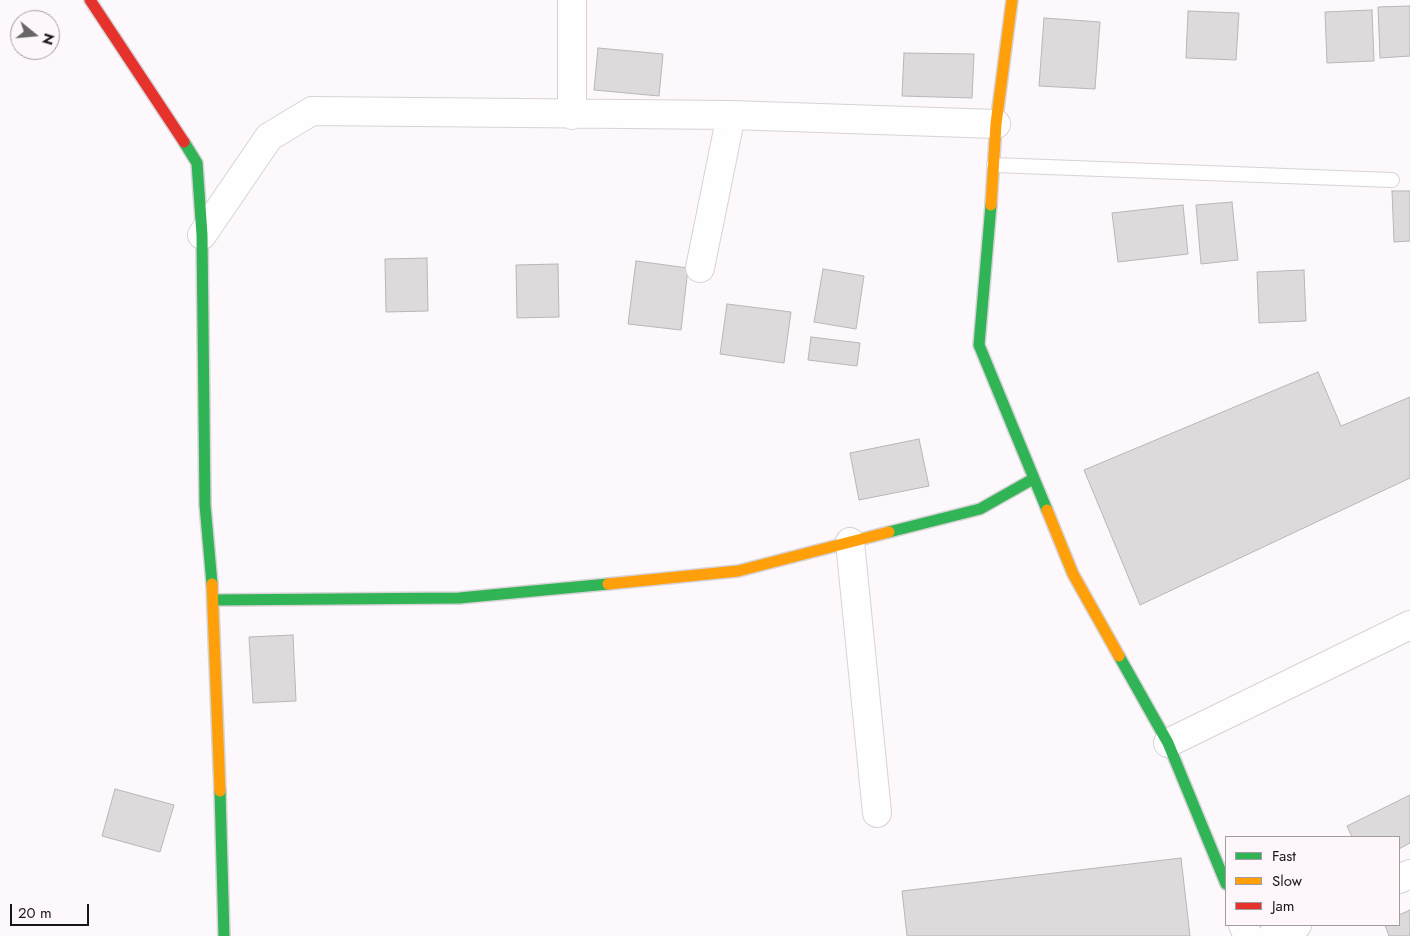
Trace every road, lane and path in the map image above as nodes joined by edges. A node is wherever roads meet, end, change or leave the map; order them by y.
1 (90, 0) edge
2 (572, 0) edge
3 (1012, 0) edge
4 (572, 115) junction
5 (731, 115) junction
6 (996, 124) junction
7 (994, 165) junction
8 (1392, 180) dead end
9 (202, 235) junction
10 (700, 268) dead end
11 (1033, 479) junction
12 (850, 542) junction
13 (214, 600) junction
14 (1410, 625) edge
15 (1168, 743) junction
16 (877, 813) dead end
17 (1225, 882) edge
18 (1295, 926) edge
19 (224, 936) edge
20 (1272, 936) edge

1 - 9 street
2 - 4 street
3 - 6 street
4 - 5 street
4 - 9 street
5 - 6 street
5 - 10 street
6 - 7 street
7 - 8 lane
7 - 11 street
9 - 13 street
11 - 12 street
11 - 15 street
12 - 13 street
12 - 16 street
13 - 19 street
14 - 15 street
15 - 17 street
18 - 20 street

